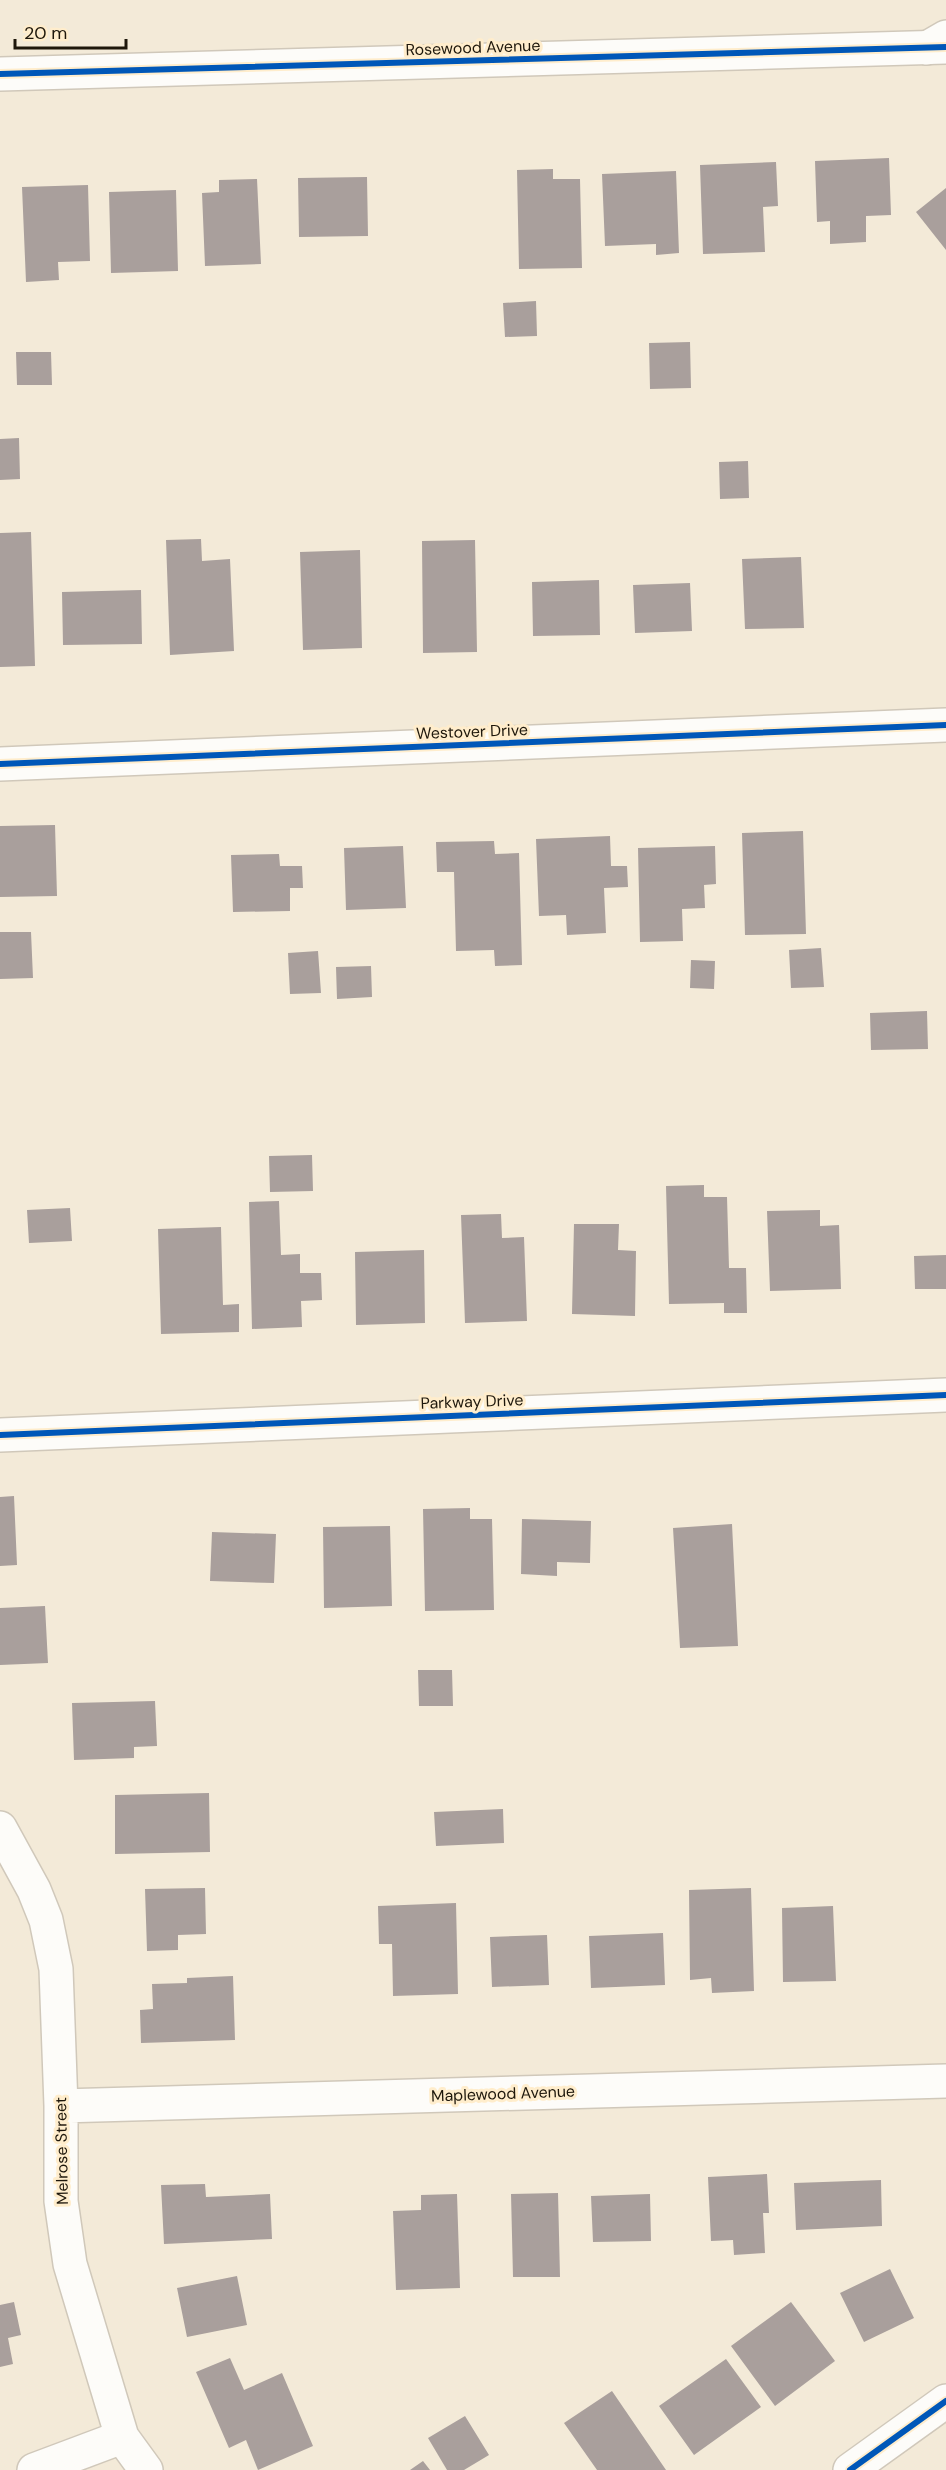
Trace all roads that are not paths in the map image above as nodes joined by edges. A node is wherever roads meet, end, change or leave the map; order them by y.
1 (941, 48) edge
2 (0, 74) edge
3 (946, 725) edge
4 (0, 764) edge
5 (946, 1395) edge
6 (0, 1435) edge
7 (0, 1828) edge
8 (946, 2081) edge
9 (61, 2106) junction
10 (946, 2401) edge
11 (122, 2437) junction
12 (34, 2470) edge
13 (146, 2470) edge
14 (850, 2470) edge

1 - 2 street, Rosewood Avenue
3 - 4 street, Westover Drive
5 - 6 street, Parkway Drive
7 - 9 street, Melrose Street
8 - 9 street, Maplewood Avenue
9 - 11 street, Melrose Street
10 - 14 street
11 - 12 street
11 - 13 street, Melrose Street

